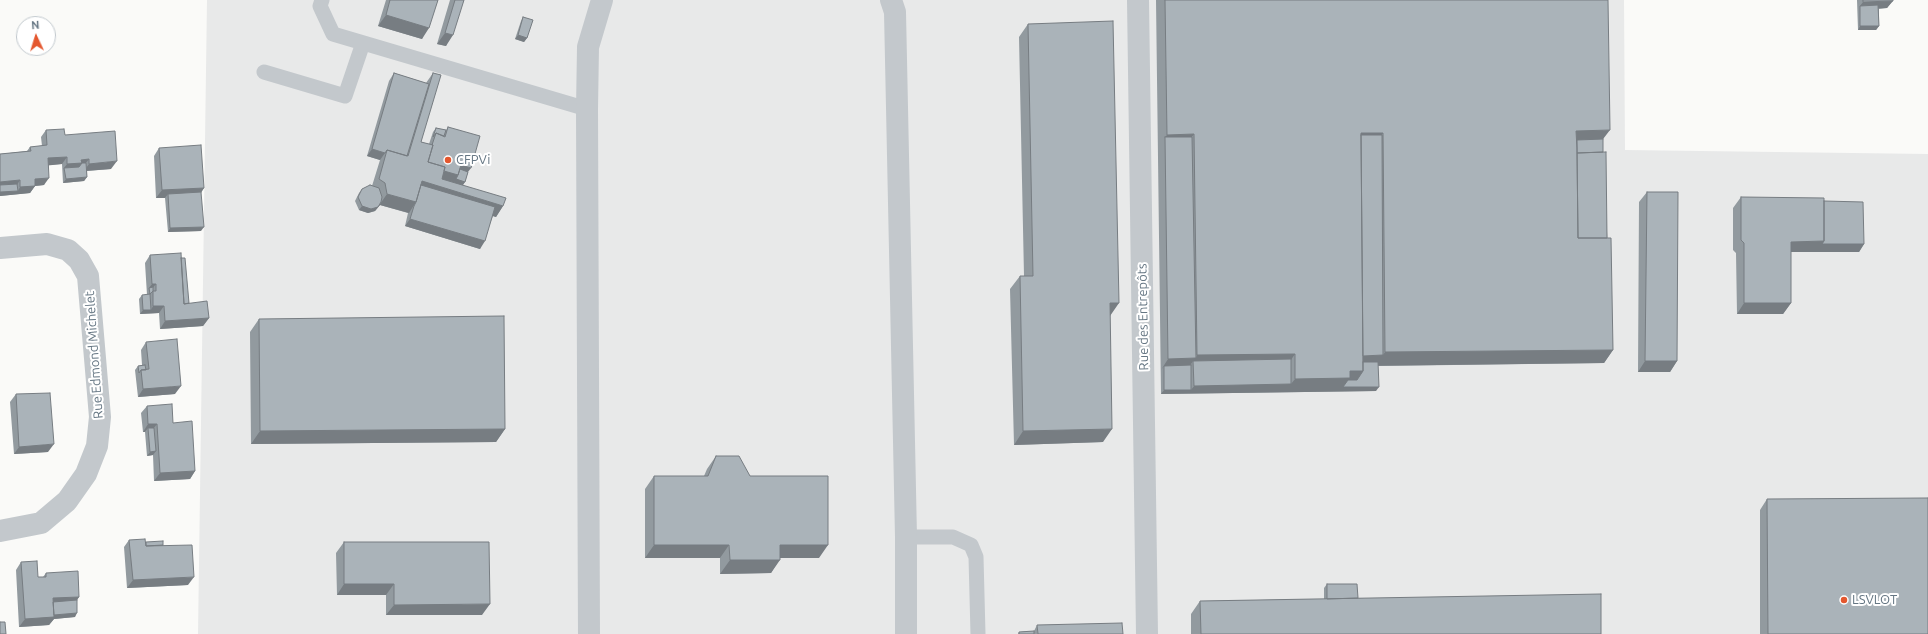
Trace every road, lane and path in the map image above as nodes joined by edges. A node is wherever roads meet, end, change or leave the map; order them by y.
1 (322, 0) edge
2 (602, 0) edge
3 (891, 0) edge
4 (1138, 0) edge
5 (363, 43) junction
6 (264, 72) dead end
7 (587, 110) junction
8 (0, 248) edge
9 (0, 531) edge
10 (906, 537) junction
11 (589, 634) edge
12 (906, 634) edge
13 (978, 634) edge
14 (1147, 634) edge

1 - 5 lane
2 - 7 street
3 - 10 street
4 - 14 street, Rue des Entrepôts
5 - 6 lane
5 - 7 lane
7 - 11 street
8 - 9 street, Rue Edmond Michelet
10 - 12 street
10 - 13 lane

